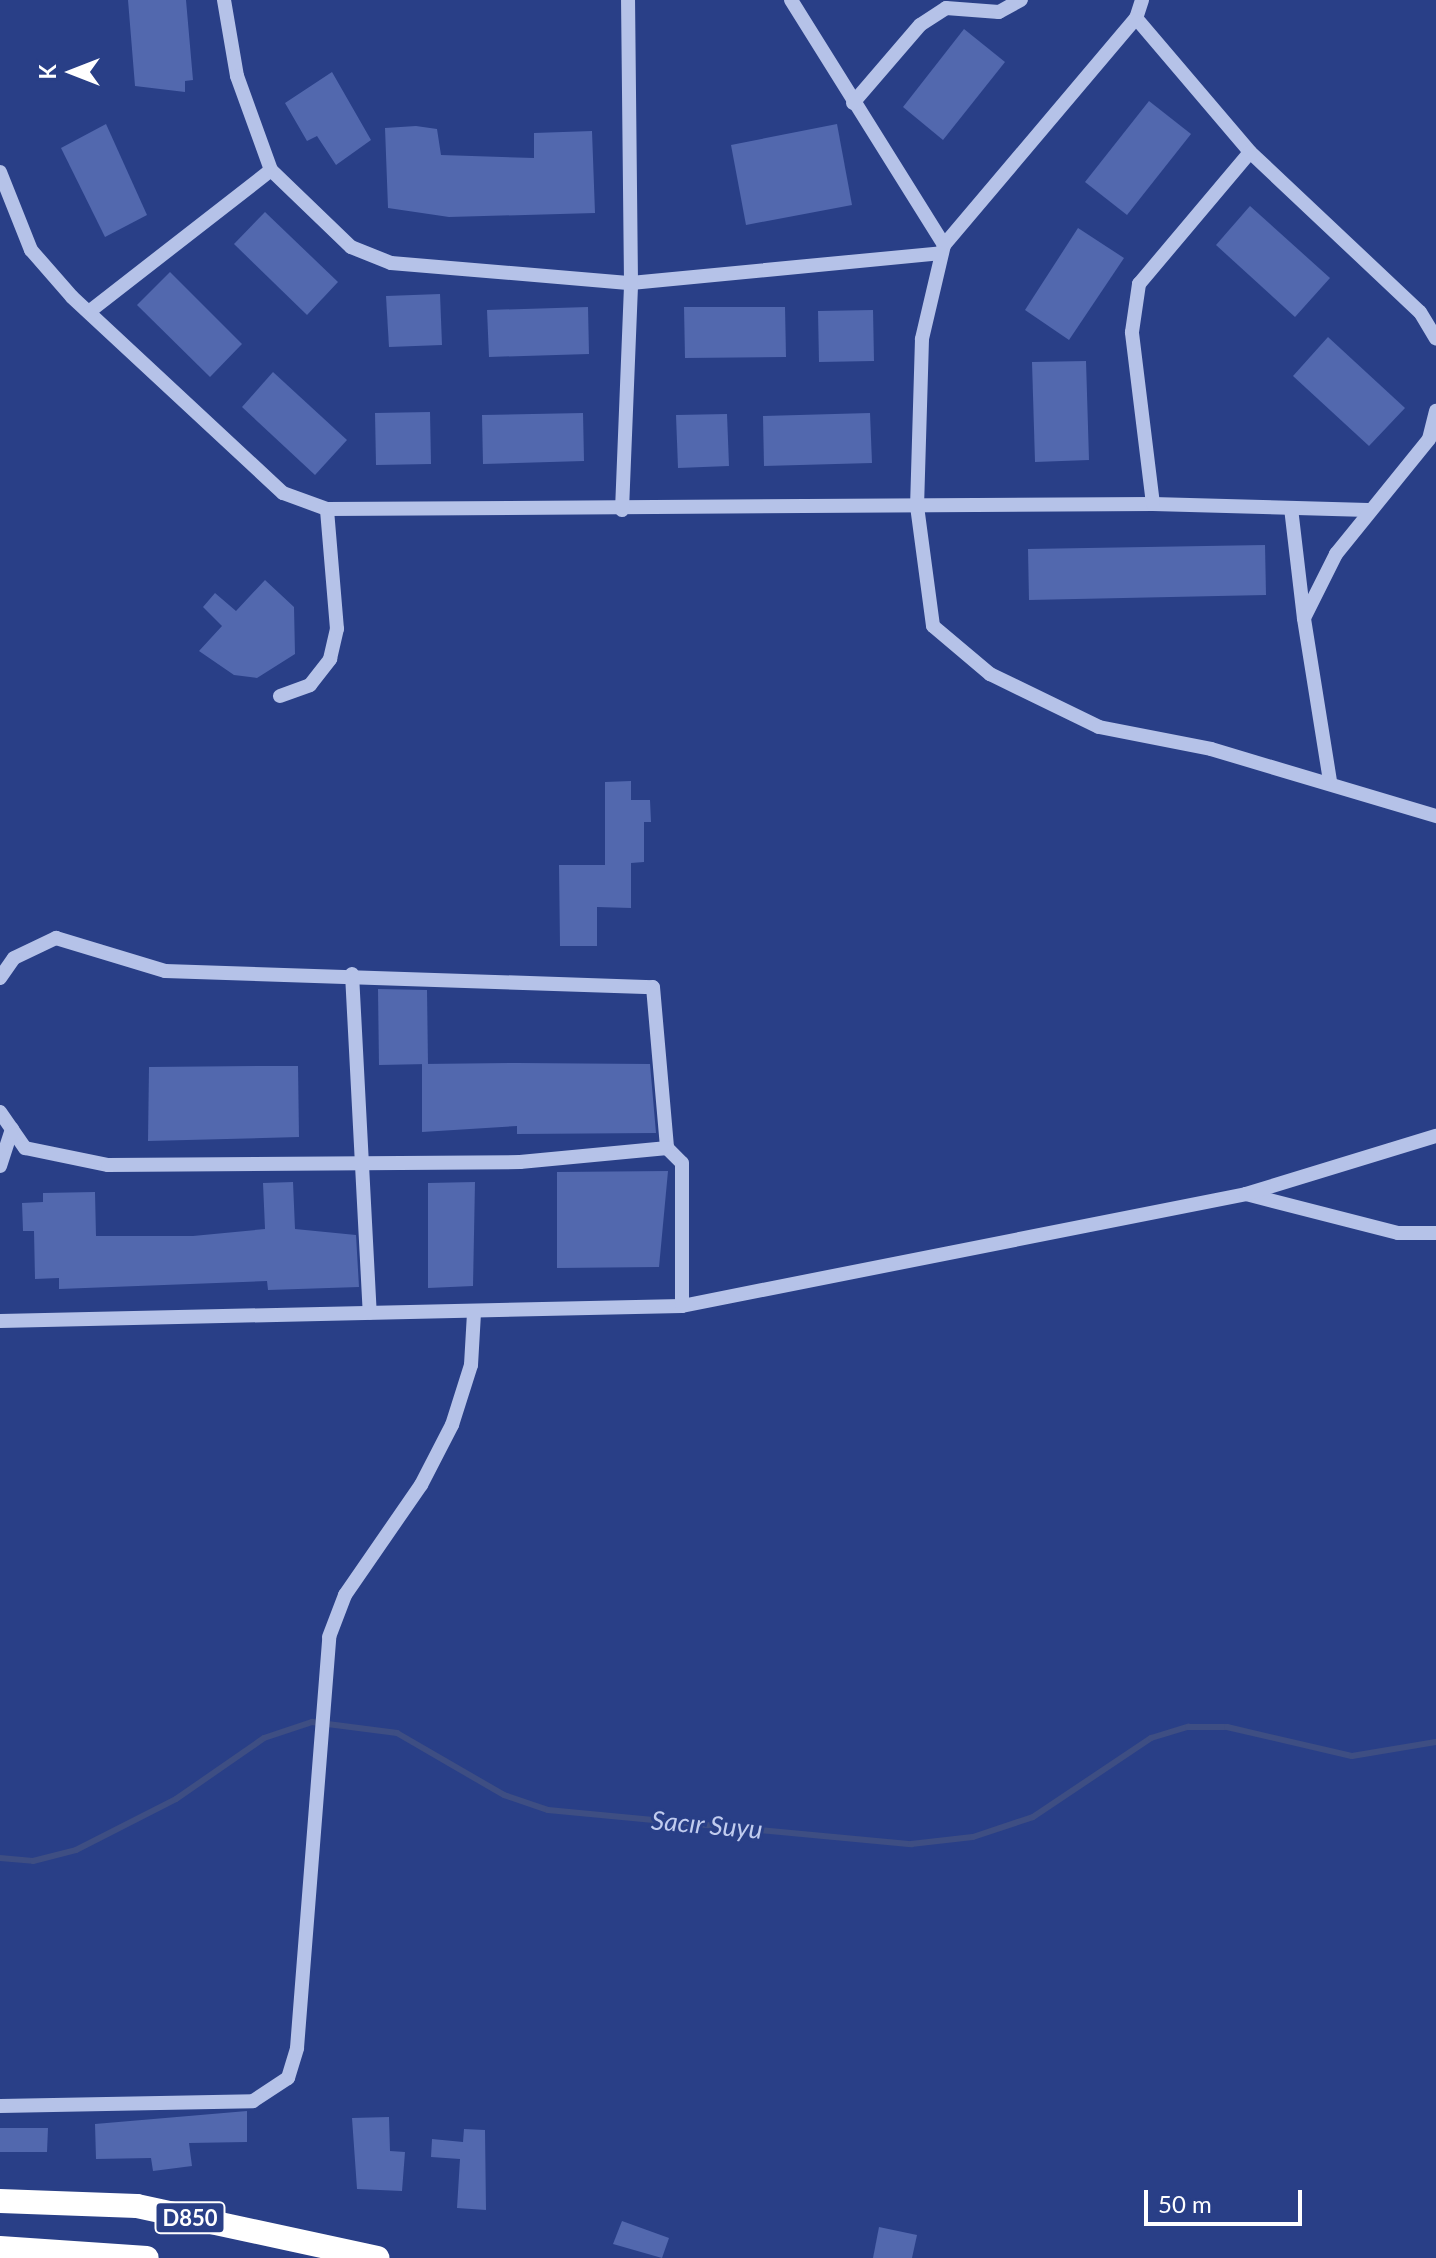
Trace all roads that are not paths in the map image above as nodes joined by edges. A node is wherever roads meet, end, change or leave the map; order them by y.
1 (224, 0) edge
2 (628, 0) edge
3 (791, 0) edge
4 (1021, 0) edge
5 (1142, 0) edge
6 (1136, 18) junction
7 (853, 103) junction
8 (1250, 152) junction
9 (271, 170) junction
10 (0, 172) edge
11 (943, 249) junction
12 (631, 283) junction
13 (90, 311) junction
14 (1436, 339) edge
15 (1436, 411) edge
16 (1153, 504) junction
17 (917, 506) junction
18 (1291, 508) junction
19 (327, 509) junction
20 (622, 510) junction
21 (1368, 510) junction
22 (1304, 618) junction
23 (280, 696) dead end
24 (1330, 781) junction
25 (1436, 816) edge
26 (352, 974) junction
27 (0, 978) edge
28 (0, 1112) edge
29 (12, 1129) junction
30 (1436, 1136) edge
31 (667, 1148) junction
32 (359, 1164) junction
33 (0, 1166) edge
34 (1246, 1194) junction
35 (1436, 1233) edge
36 (682, 1306) junction
37 (370, 1313) junction
38 (474, 1313) junction
39 (0, 1321) edge
40 (0, 2106) edge
41 (0, 2201) edge
42 (0, 2248) edge
43 (147, 2258) edge
44 (377, 2258) edge

1 - 9 street
2 - 12 street
3 - 7 street
4 - 7 street
5 - 6 street
6 - 8 street
6 - 11 street
7 - 11 street
8 - 14 street
8 - 16 street
9 - 12 street
9 - 13 street
10 - 13 street
11 - 12 street
11 - 17 street
12 - 20 street
13 - 19 street
15 - 21 street
16 - 17 street
16 - 18 street
17 - 20 street
17 - 24 street
18 - 21 street
18 - 22 street
19 - 20 street
19 - 23 street
21 - 22 street
22 - 24 street
24 - 25 street
26 - 27 street
26 - 31 street
26 - 32 street
28 - 29 street
29 - 32 street
29 - 33 street
30 - 34 street
31 - 32 street
31 - 36 street
32 - 37 street
34 - 35 street
34 - 36 street
36 - 38 street
37 - 38 street
37 - 39 street
38 - 40 street
41 - 44 highway, D850
42 - 43 highway, D850

